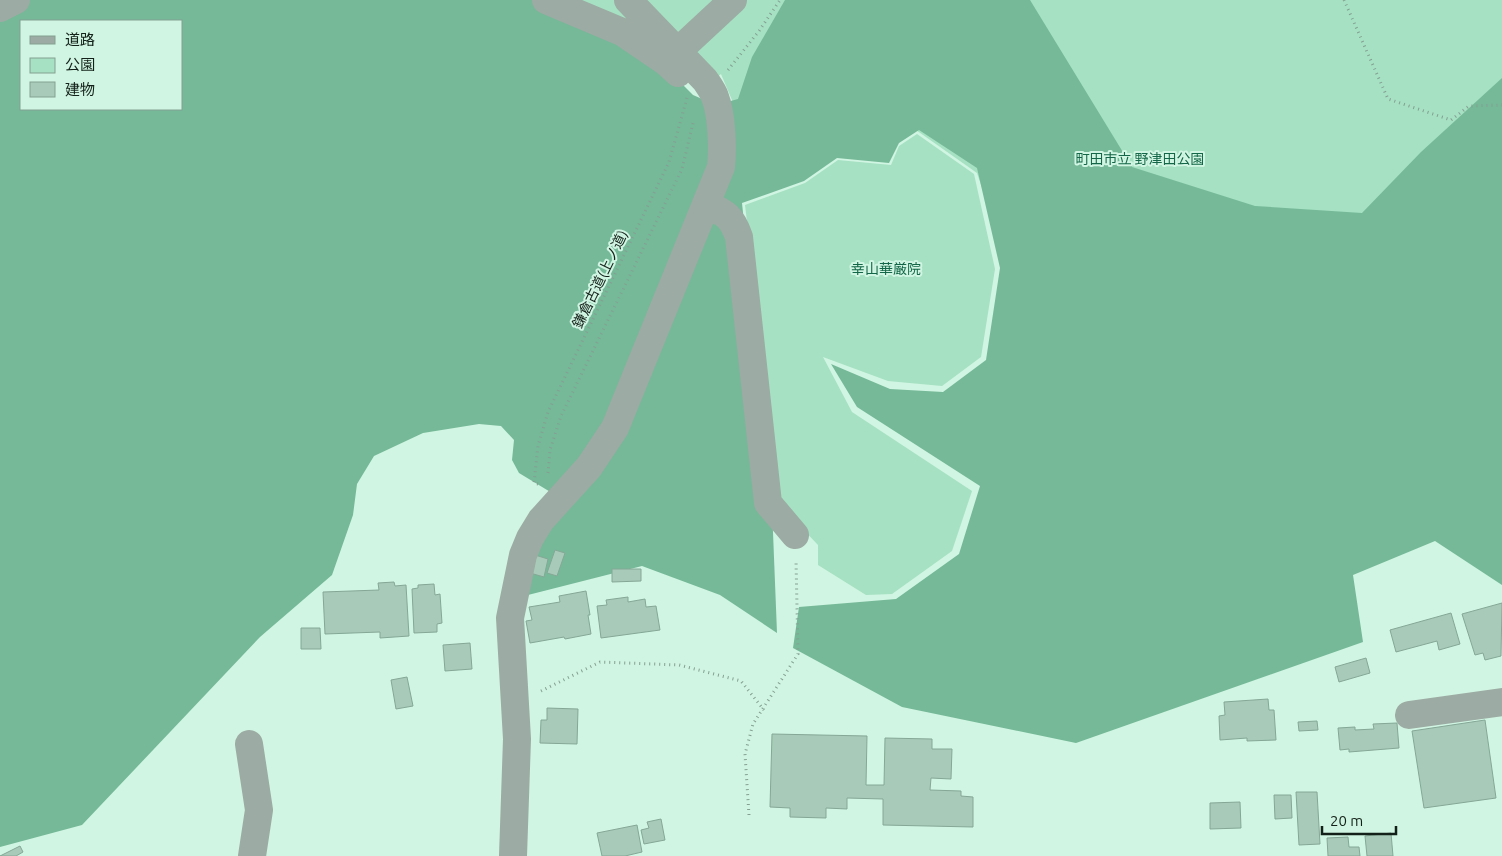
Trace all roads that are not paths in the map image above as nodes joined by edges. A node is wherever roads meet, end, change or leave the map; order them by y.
1 (16, 0) edge
2 (546, 0) edge
3 (628, 0) edge
4 (733, 0) edge
5 (0, 8) edge
6 (677, 52) junction
7 (701, 89) junction
8 (707, 205) junction
9 (795, 535) road end
10 (1502, 702) edge
11 (1410, 715) dead end
12 (249, 744) dead end
13 (252, 856) edge
14 (513, 856) edge

1 - 5 street
2 - 7 street
3 - 6 street
4 - 6 street
6 - 7 street
7 - 8 street
8 - 9 street
8 - 14 street
10 - 11 street
12 - 13 street

